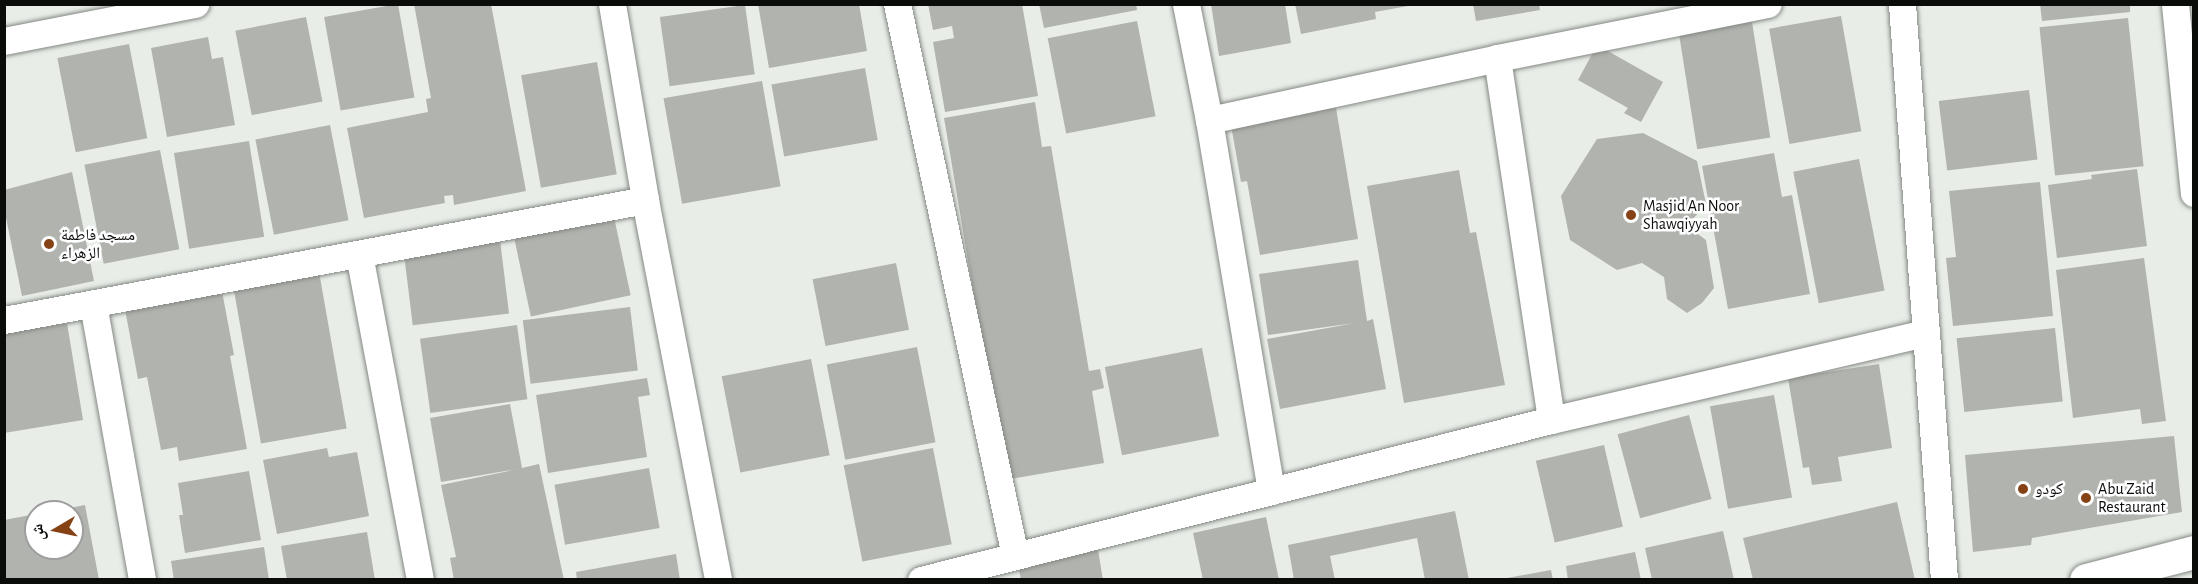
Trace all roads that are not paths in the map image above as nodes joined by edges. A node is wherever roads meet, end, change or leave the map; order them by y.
1 (195, 4) edge
2 (612, 4) edge
3 (897, 4) edge
4 (1186, 4) edge
5 (1768, 4) edge
6 (1902, 4) edge
7 (2175, 4) edge
8 (4, 41) edge
9 (1497, 58) junction
10 (1209, 120) junction
11 (2193, 192) edge
12 (645, 200) junction
13 (359, 254) junction
14 (93, 304) junction
15 (4, 320) edge
16 (1924, 333) junction
17 (1551, 420) junction
18 (1271, 491) junction
19 (2193, 552) edge
20 (1015, 556) junction
21 (141, 579) edge
22 (420, 579) edge
23 (718, 579) edge
24 (921, 579) edge
25 (1944, 579) edge
26 (2086, 579) edge

1 - 8 street
2 - 12 street
3 - 20 street
4 - 10 street
5 - 9 street
6 - 16 street
7 - 11 street
9 - 10 street
9 - 17 street
10 - 18 street
12 - 13 street
12 - 23 street
13 - 14 street
13 - 22 street
14 - 15 street
14 - 21 street
16 - 17 street
16 - 25 street
17 - 18 street
18 - 20 street
19 - 26 main road
20 - 24 street

